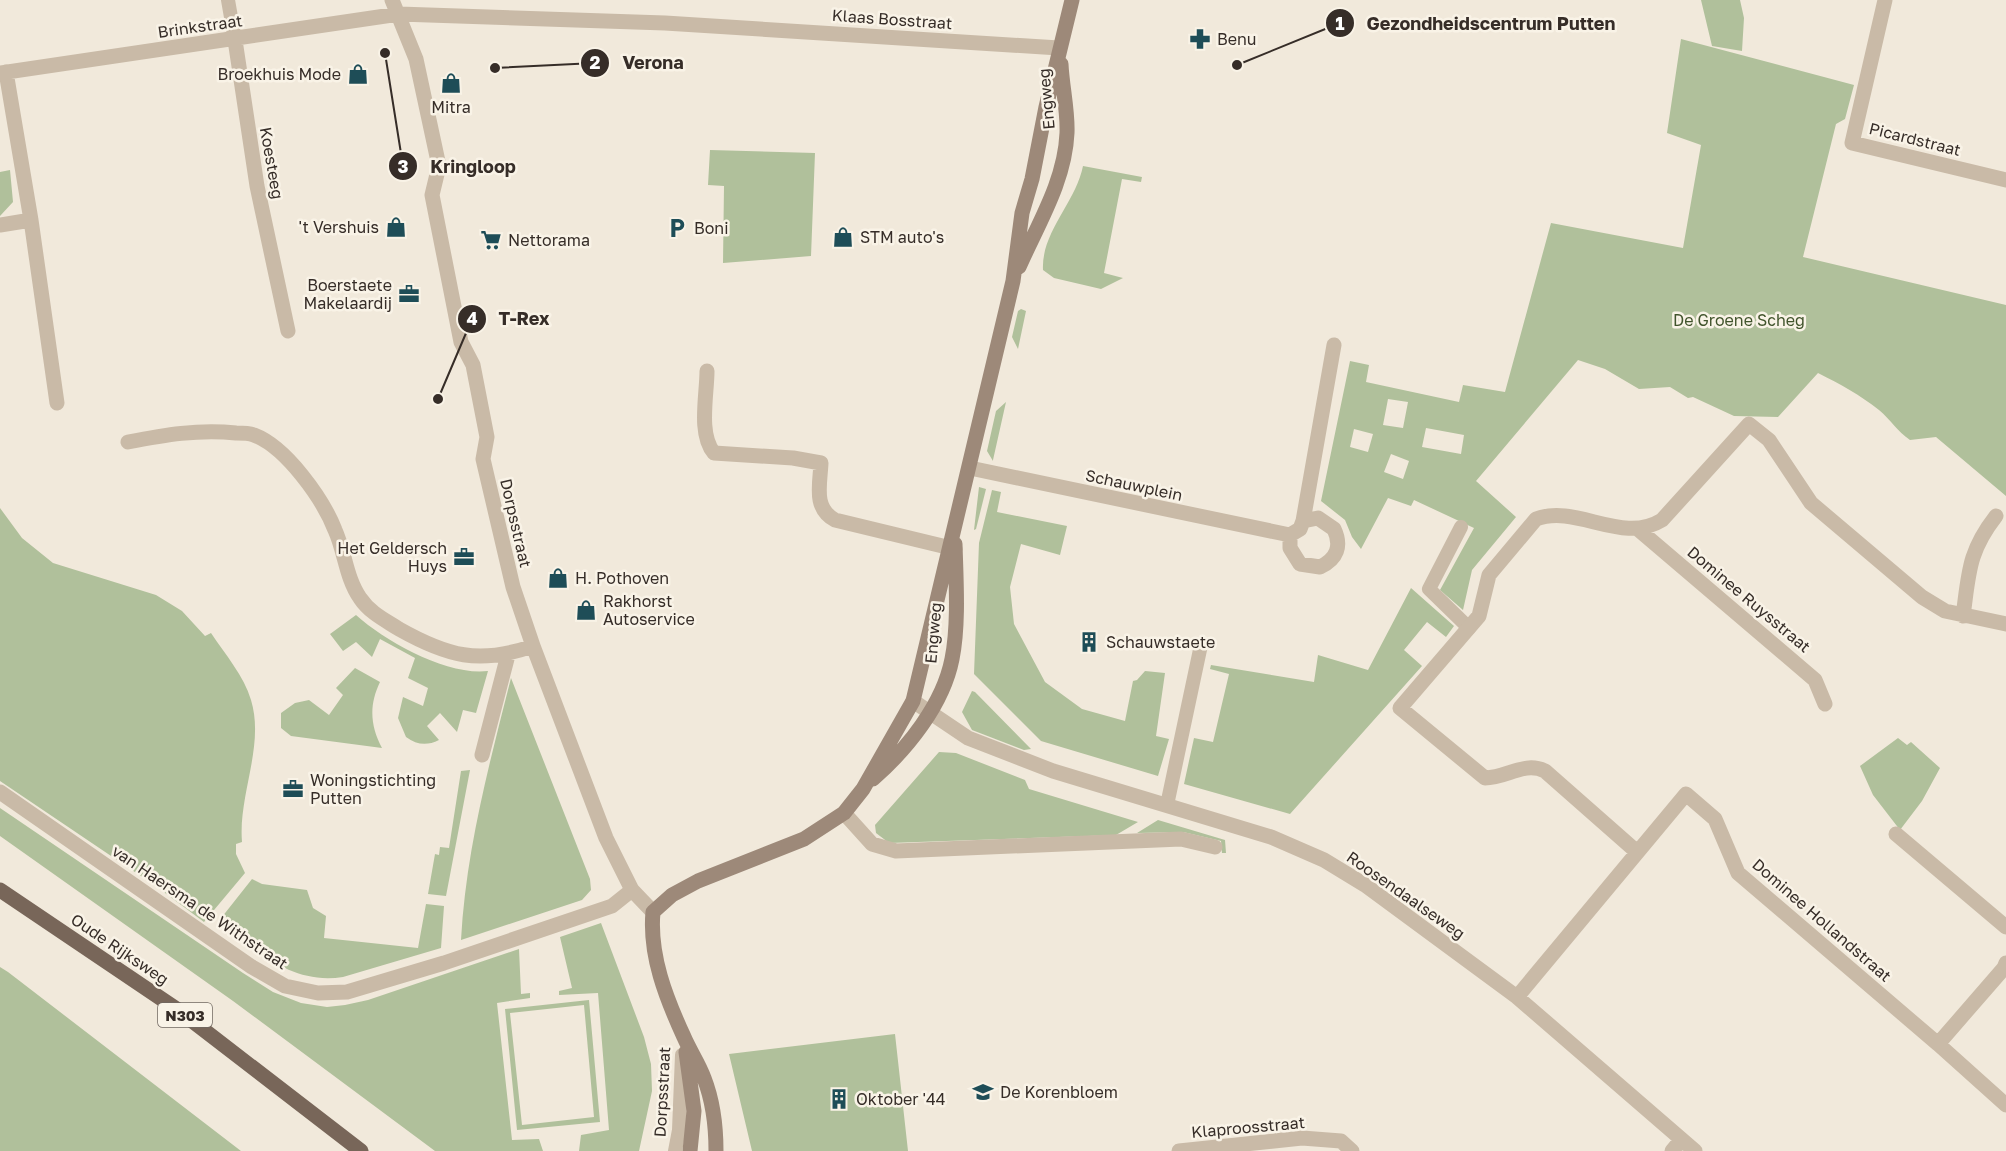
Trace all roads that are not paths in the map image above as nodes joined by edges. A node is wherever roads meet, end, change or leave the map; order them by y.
1 (228, 0) edge
2 (392, 0) edge
3 (1072, 0) edge
4 (1885, 0) edge
5 (399, 14) junction
6 (235, 40) junction
7 (1059, 48) junction
8 (3, 72) edge
9 (2006, 180) edge
10 (31, 220) junction
11 (0, 225) edge
12 (1013, 281) junction
13 (288, 331) dead end
14 (1334, 345) dead end
15 (707, 371) dead end
16 (57, 403) dead end
17 (128, 442) dead end
18 (970, 468) junction
19 (1996, 516) dead end
20 (1303, 521) junction
21 (1461, 527) dead end
22 (1639, 530) junction
23 (1290, 535) junction
24 (952, 548) junction
25 (1963, 616) junction
26 (2006, 624) edge
27 (1469, 628) junction
28 (1201, 645) dead end
29 (533, 646) junction
30 (508, 655) junction
31 (913, 701) junction
32 (1825, 704) dead end
33 (929, 712) junction
34 (482, 755) dead end
35 (863, 789) junction
36 (0, 792) edge
37 (1167, 805) junction
38 (844, 813) junction
39 (1896, 834) dead end
40 (1215, 847) dead end
41 (1637, 852) junction
42 (0, 890) edge
43 (632, 890) junction
44 (653, 912) junction
45 (2006, 927) edge
46 (2006, 963) edge
47 (1517, 997) junction
48 (682, 1035) junction
49 (1938, 1044) junction
50 (2006, 1105) edge
51 (1677, 1145) edge
52 (361, 1151) edge
53 (675, 1151) edge
54 (690, 1151) edge
55 (716, 1151) edge
56 (1179, 1151) edge
57 (1352, 1151) edge
58 (1695, 1151) edge

1 - 6 lane, Koesteeg
2 - 5 street, Dorpsstraat
3 - 7 street, Engweg
4 - 9 street, Picardstraat
5 - 6 street, Brinkstraat
5 - 7 street, Klaas Bosstraat
5 - 29 street, Dorpsstraat
6 - 8 street, Brinkstraat
6 - 13 street, Koesteeg
7 - 12 street, Engweg
7 - 12 street, Engweg
8 - 10 street, Brinkstraat
10 - 11 street
10 - 16 street, Brinkstraat
12 - 18 street, Engweg
14 - 20 street
15 - 24 street
17 - 30 street
18 - 23 street, Schauwplein
18 - 24 street, Engweg
19 - 25 street
20 - 23 street
20 - 23 street
21 - 27 lane
22 - 25 street
22 - 27 street
22 - 32 street, Dominee Ruysstraat
24 - 31 street, Engweg
24 - 33 street, Engweg
25 - 26 street
27 - 41 street
28 - 37 lane
29 - 30 street
29 - 43 street, Dorpsstraat
30 - 34 street
31 - 33 street, Roosendaalseweg
31 - 35 street, Engweg
33 - 35 street, Engweg
33 - 37 street, Roosendaalseweg
35 - 38 street, Engweg
36 - 43 street, van Haersma de Withstraat
37 - 47 street, Roosendaalseweg
38 - 40 street
38 - 44 street, Engweg
39 - 45 street
41 - 47 street, Dominee Hollandstraat
41 - 49 street, Dominee Hollandstraat
42 - 52 main road, Oude Rijksweg / N303
43 - 44 street, Dorpsstraat
44 - 48 street, Dorpsstraat
46 - 49 street
47 - 51 street, Roosendaalseweg
48 - 53 lane, Dorpsstraat
48 - 54 street, Dorpsstraat
48 - 55 street, Dorpsstraat
49 - 50 street
51 - 58 street, Roosendaalseweg
56 - 57 street, Klaproosstraat

